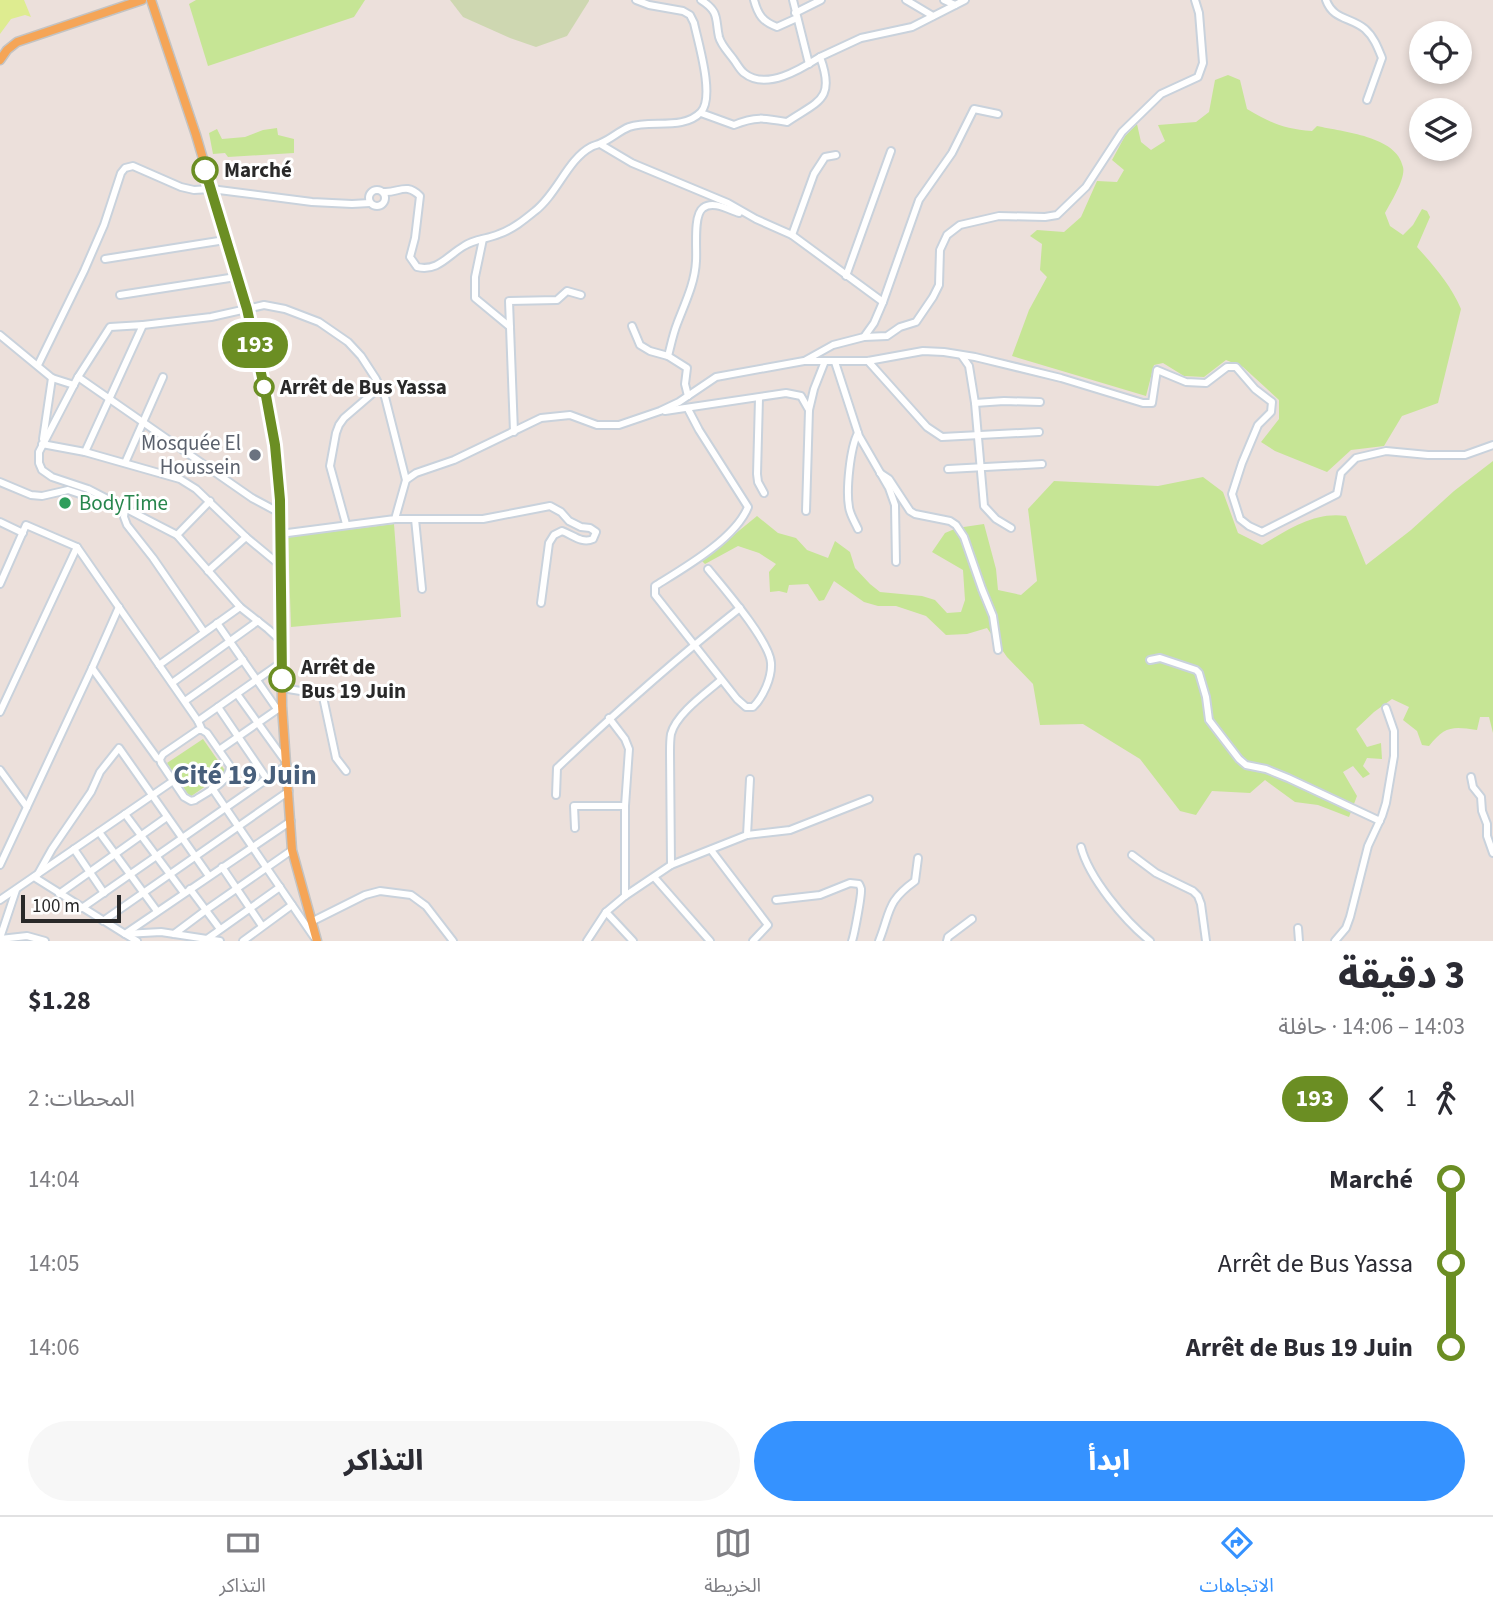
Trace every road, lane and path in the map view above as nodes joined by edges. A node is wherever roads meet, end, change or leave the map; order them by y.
1 (142, 0) edge
2 (151, 0) edge
3 (636, 0) edge
4 (701, 0) edge
5 (754, 0) edge
6 (793, 0) edge
7 (821, 0) edge
8 (906, 0) edge
9 (944, 0) edge
10 (965, 0) edge
11 (1195, 0) edge
12 (1326, 0) edge
13 (954, 5) junction
14 (796, 16) junction
15 (933, 16) junction
16 (820, 57) junction
17 (0, 60) edge
18 (809, 64) junction
19 (1367, 100) dead end
20 (701, 113) junction
21 (998, 114) dead end
22 (600, 144) junction
23 (891, 151) dead end
24 (836, 155) dead end
25 (211, 189) junction
26 (387, 194) junction
27 (368, 200) junction
28 (751, 216) junction
29 (792, 236) junction
30 (484, 239) junction
31 (225, 240) junction
32 (105, 258) dead end
33 (846, 276) junction
34 (236, 277) junction
35 (120, 295) dead end
36 (581, 295) dead end
37 (883, 302) junction
38 (247, 309) junction
39 (143, 325) junction
40 (632, 326) dead end
41 (510, 327) junction
42 (0, 335) edge
43 (864, 337) junction
44 (668, 356) junction
45 (962, 356) junction
46 (804, 361) junction
47 (825, 361) junction
48 (868, 361) junction
49 (835, 362) junction
50 (38, 365) junction
51 (52, 377) junction
52 (78, 377) junction
53 (163, 377) dead end
54 (74, 385) junction
55 (380, 387) junction
56 (688, 396) junction
57 (758, 398) junction
58 (109, 399) junction
59 (1040, 402) dead end
60 (975, 403) junction
61 (688, 409) junction
62 (809, 410) junction
63 (660, 411) junction
64 (143, 423) junction
65 (514, 432) junction
66 (1039, 432) dead end
67 (858, 433) junction
68 (978, 434) junction
69 (42, 444) junction
70 (1493, 445) edge
71 (85, 452) junction
72 (125, 463) junction
73 (1042, 464) dead end
74 (981, 467) junction
75 (948, 469) dead end
76 (880, 473) junction
77 (406, 480) junction
78 (0, 482) edge
79 (764, 493) dead end
80 (209, 502) junction
81 (125, 509) junction
82 (806, 511) dead end
83 (280, 513) junction
84 (395, 519) junction
85 (415, 519) junction
86 (0, 522) edge
87 (346, 524) junction
88 (1011, 528) dead end
89 (858, 529) dead end
90 (23, 533) junction
91 (280, 534) junction
92 (177, 535) junction
93 (246, 537) junction
94 (77, 547) junction
95 (896, 562) dead end
96 (281, 566) junction
97 (708, 569) dead end
98 (208, 571) junction
99 (0, 583) edge
100 (422, 589) dead end
101 (541, 603) dead end
102 (119, 607) junction
103 (240, 607) junction
104 (740, 608) junction
105 (258, 621) junction
106 (217, 623) junction
107 (204, 632) junction
108 (281, 641) junction
109 (230, 642) junction
110 (694, 644) junction
111 (998, 650) dead end
112 (243, 660) junction
113 (1150, 660) dead end
114 (282, 662) junction
115 (159, 665) junction
116 (92, 668) junction
117 (257, 680) junction
118 (722, 680) junction
119 (172, 682) junction
120 (282, 688) junction
121 (237, 694) junction
122 (185, 701) junction
123 (218, 707) junction
124 (280, 707) junction
125 (1386, 708) dead end
126 (0, 712) edge
127 (609, 718) junction
128 (198, 721) junction
129 (257, 723) junction
130 (202, 730) junction
131 (238, 737) junction
132 (219, 750) junction
133 (160, 759) junction
134 (287, 764) junction
135 (0, 770) edge
136 (346, 771) dead end
137 (1471, 777) dead end
138 (267, 779) junction
139 (750, 779) dead end
140 (173, 782) junction
141 (212, 788) junction
142 (289, 791) junction
143 (556, 795) dead end
144 (153, 796) junction
145 (869, 799) dead end
146 (625, 806) junction
147 (27, 807) junction
148 (226, 808) junction
149 (125, 814) junction
150 (167, 817) junction
151 (291, 821) junction
152 (1380, 821) junction
153 (1490, 823) edge
154 (238, 827) junction
155 (575, 828) dead end
156 (99, 832) junction
157 (141, 835) junction
158 (747, 835) junction
159 (183, 838) junction
160 (252, 847) junction
161 (1081, 847) dead end
162 (74, 849) junction
163 (292, 850) junction
164 (711, 850) junction
165 (1493, 853) edge
166 (115, 854) junction
167 (1132, 855) dead end
168 (157, 856) junction
169 (196, 856) junction
170 (918, 858) dead end
171 (0, 865) edge
172 (671, 865) junction
173 (222, 867) junction
174 (266, 867) junction
175 (90, 872) junction
176 (170, 874) junction
177 (36, 875) junction
178 (130, 875) junction
179 (209, 876) junction
180 (654, 877) junction
181 (280, 887) junction
182 (16, 888) junction
183 (236, 889) junction
184 (187, 891) junction
185 (104, 893) junction
186 (143, 893) junction
187 (59, 894) junction
188 (625, 896) junction
189 (0, 900) edge
190 (776, 901) dead end
191 (292, 905) junction
192 (82, 908) junction
193 (249, 909) junction
194 (206, 910) junction
195 (157, 911) junction
196 (606, 912) junction
197 (972, 919) dead end
198 (103, 921) junction
199 (311, 922) junction
200 (262, 926) junction
201 (1298, 928) dead end
202 (220, 929) junction
203 (125, 934) junction
204 (174, 934) junction
205 (0, 938) edge
206 (207, 939) junction
207 (45, 941) edge
208 (137, 941) edge
209 (220, 941) edge
210 (243, 941) edge
211 (317, 941) edge
212 (453, 941) edge
213 (587, 941) edge
214 (633, 941) edge
215 (710, 941) edge
216 (752, 941) edge
217 (852, 941) edge
218 (879, 941) edge
219 (947, 941) edge
220 (1150, 941) edge
221 (1206, 941) edge
222 (1299, 941) edge
223 (1335, 941) edge

1 - 17 main road
2 - 25 main road
3 - 20 street
4 - 18 street
5 - 14 street
6 - 14 street
7 - 14 street
8 - 15 street
9 - 13 street
10 - 13 street
11 - 43 street
12 - 19 street
13 - 15 street
14 - 18 street
15 - 16 street
16 - 18 street
16 - 20 street
20 - 22 street
21 - 37 street
22 - 28 street
22 - 30 street
23 - 33 street
24 - 29 street
25 - 27 street
25 - 31 main road
25 - 50 street
26 - 27 street
26 - 27 street
26 - 30 street
28 - 29 street
28 - 44 street
29 - 33 street
30 - 41 street
31 - 32 street
31 - 34 main road
33 - 37 street
34 - 35 street
34 - 38 main road
36 - 41 street
37 - 43 street
38 - 39 street
38 - 55 street
38 - 83 main road
39 - 52 street
39 - 58 street
40 - 44 street
41 - 65 street
42 - 50 street
43 - 46 street
44 - 56 street
45 - 48 street
45 - 60 street
45 - 70 street
46 - 47 street
46 - 56 street
47 - 49 street
47 - 62 street
48 - 49 street
48 - 68 street
49 - 67 street
50 - 51 street
51 - 54 street
51 - 69 street
52 - 54 street
52 - 58 street
53 - 64 street
54 - 69 street
55 - 77 street
55 - 87 street
56 - 63 street
57 - 61 street
57 - 62 street
57 - 79 street
58 - 64 street
58 - 71 street
59 - 60 street
60 - 68 street
61 - 63 street
61 - 110 street
62 - 82 street
63 - 65 street
64 - 72 street
64 - 83 street
65 - 77 street
66 - 68 street
67 - 76 street
67 - 89 street
68 - 74 street
69 - 71 street
69 - 81 street
71 - 72 street
72 - 80 street
73 - 74 street
74 - 75 street
74 - 88 street
76 - 95 street
76 - 111 street
77 - 84 street
78 - 81 street
80 - 92 street
80 - 93 street
81 - 92 street
81 - 107 street
83 - 91 main road
84 - 85 street
84 - 87 street
85 - 100 street
85 - 101 street
86 - 90 street
87 - 91 street
90 - 94 street
90 - 99 street
91 - 96 main road
92 - 98 street
93 - 96 street
93 - 98 street
94 - 102 street
94 - 126 street
96 - 108 main road
97 - 104 street
98 - 103 street
102 - 115 street
102 - 116 street
103 - 105 street
103 - 106 street
104 - 110 street
104 - 118 street
105 - 108 street
105 - 109 street
106 - 107 street
106 - 109 street
107 - 115 street
108 - 114 main road
109 - 112 street
109 - 119 street
110 - 118 street
110 - 127 street
112 - 117 street
112 - 122 street
113 - 152 street
114 - 117 street
114 - 120 main road
115 - 119 street
116 - 133 street
116 - 147 street
117 - 121 street
117 - 124 street
118 - 172 street
119 - 122 street
120 - 124 main road
120 - 136 street
121 - 123 street
121 - 129 street
122 - 128 street
123 - 128 street
123 - 131 street
124 - 129 street
124 - 134 main road
125 - 152 street
127 - 143 street
127 - 146 street
128 - 130 street
129 - 131 street
129 - 134 street
130 - 132 street
130 - 133 street
131 - 132 street
131 - 138 street
132 - 141 street
133 - 140 street
134 - 138 street
134 - 142 main road
135 - 147 street
137 - 153 street
138 - 148 street
139 - 158 street
140 - 141 street
140 - 144 street
141 - 148 street
142 - 151 main road
142 - 154 street
144 - 149 street
144 - 150 street
144 - 177 street
145 - 158 street
146 - 155 street
146 - 188 street
147 - 171 street
148 - 154 street
148 - 159 street
149 - 156 street
149 - 157 street
150 - 157 street
150 - 159 street
151 - 160 street
151 - 163 main road
152 - 223 street
153 - 165 street
154 - 160 street
154 - 169 street
156 - 162 street
156 - 166 street
157 - 166 street
157 - 168 street
158 - 164 street
159 - 168 street
159 - 169 street
160 - 173 street
160 - 174 street
161 - 220 street
162 - 175 street
162 - 177 street
163 - 174 street
163 - 199 main road
164 - 172 street
164 - 216 street
166 - 175 street
166 - 178 street
167 - 221 street
168 - 176 street
168 - 178 street
169 - 176 street
169 - 179 street
170 - 218 street
172 - 180 street
173 - 179 street
173 - 183 street
174 - 181 street
174 - 183 street
175 - 185 street
175 - 187 street
176 - 184 street
176 - 186 street
177 - 182 street
177 - 187 street
178 - 185 street
178 - 186 street
179 - 184 street
180 - 188 street
180 - 215 street
181 - 191 street
181 - 193 street
182 - 189 street
182 - 205 street
183 - 193 street
183 - 194 street
184 - 194 street
184 - 195 street
185 - 192 street
186 - 195 street
186 - 198 street
187 - 192 street
188 - 196 street
190 - 217 street
191 - 200 street
191 - 211 street
192 - 198 street
193 - 200 street
193 - 202 street
194 - 202 street
194 - 204 street
195 - 203 street
196 - 213 street
196 - 214 street
197 - 219 street
198 - 203 street
199 - 211 main road
199 - 212 street
200 - 210 street
201 - 222 street
202 - 206 street
203 - 204 street
203 - 208 street
204 - 206 street
205 - 207 street
206 - 209 street

